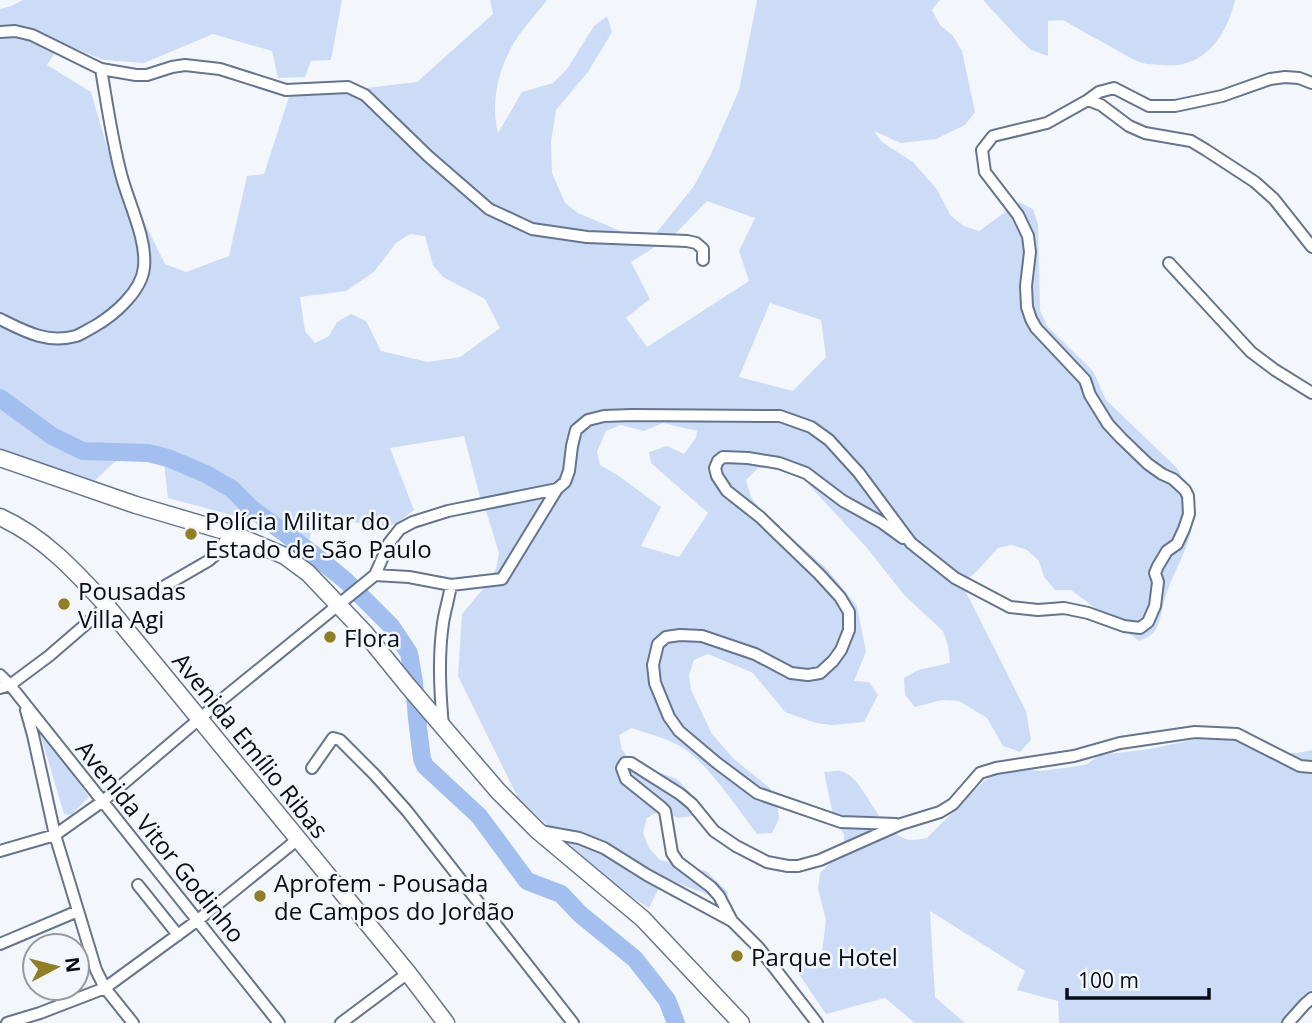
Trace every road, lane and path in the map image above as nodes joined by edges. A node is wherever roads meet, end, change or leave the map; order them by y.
1 (0, 32) edge
2 (101, 69) junction
3 (1312, 83) edge
4 (1088, 100) junction
5 (1312, 247) edge
6 (704, 260) dead end
7 (1169, 263) dead end
8 (0, 318) edge
9 (1312, 393) edge
10 (0, 458) edge
11 (557, 489) junction
12 (0, 517) edge
13 (231, 533) junction
14 (911, 543) junction
15 (372, 577) junction
16 (451, 585) junction
17 (163, 587) dead end
18 (342, 602) junction
19 (107, 606) junction
20 (0, 675) edge
21 (5, 686) edge
22 (25, 704) junction
23 (200, 718) junction
24 (443, 727) junction
25 (46, 730) junction
26 (33, 735) junction
27 (1312, 767) edge
28 (312, 768) dead end
29 (103, 801) junction
30 (901, 824) junction
31 (538, 831) junction
32 (55, 835) junction
33 (298, 839) junction
34 (0, 851) edge
35 (138, 885) dead end
36 (78, 911) junction
37 (198, 920) junction
38 (732, 921) junction
39 (178, 935) junction
40 (0, 944) edge
41 (408, 973) junction
42 (105, 988) junction
43 (1310, 999) edge
44 (6, 1023) edge
45 (133, 1023) edge
46 (279, 1023) edge
47 (341, 1023) edge
48 (446, 1023) edge
49 (573, 1023) edge
50 (741, 1023) edge
51 (817, 1023) edge
52 (1288, 1023) edge

1 - 2 street
2 - 6 street
2 - 8 street
3 - 4 street
4 - 5 street
4 - 14 street
7 - 9 street
10 - 13 street
11 - 14 street
11 - 15 street
11 - 16 street
12 - 19 street, Avenida Emílio Ribas
13 - 17 street
13 - 18 street
14 - 30 street
15 - 16 street
15 - 18 street
16 - 24 street
18 - 23 street
18 - 24 street
19 - 21 street
19 - 23 street, Avenida Emílio Ribas
20 - 21 street, Avenida Vitor Godinho
21 - 22 street, Avenida Vitor Godinho
22 - 25 street, Avenida Vitor Godinho
22 - 26 street
23 - 29 street
23 - 33 street, Avenida Emílio Ribas
24 - 31 street
25 - 26 street
25 - 29 street, Avenida Vitor Godinho
26 - 32 street
27 - 30 street
28 - 49 street
29 - 32 street
29 - 37 street, Avenida Vitor Godinho
30 - 38 street
31 - 38 street
31 - 50 street
32 - 34 street
32 - 36 street
33 - 37 street
33 - 41 street, Avenida Emílio Ribas
35 - 39 street
36 - 40 street
36 - 42 street
37 - 39 street
37 - 46 street, Avenida Vitor Godinho
38 - 51 street
39 - 42 street
41 - 47 street
41 - 48 street, Avenida Emílio Ribas
42 - 44 street
42 - 45 street
43 - 52 street

